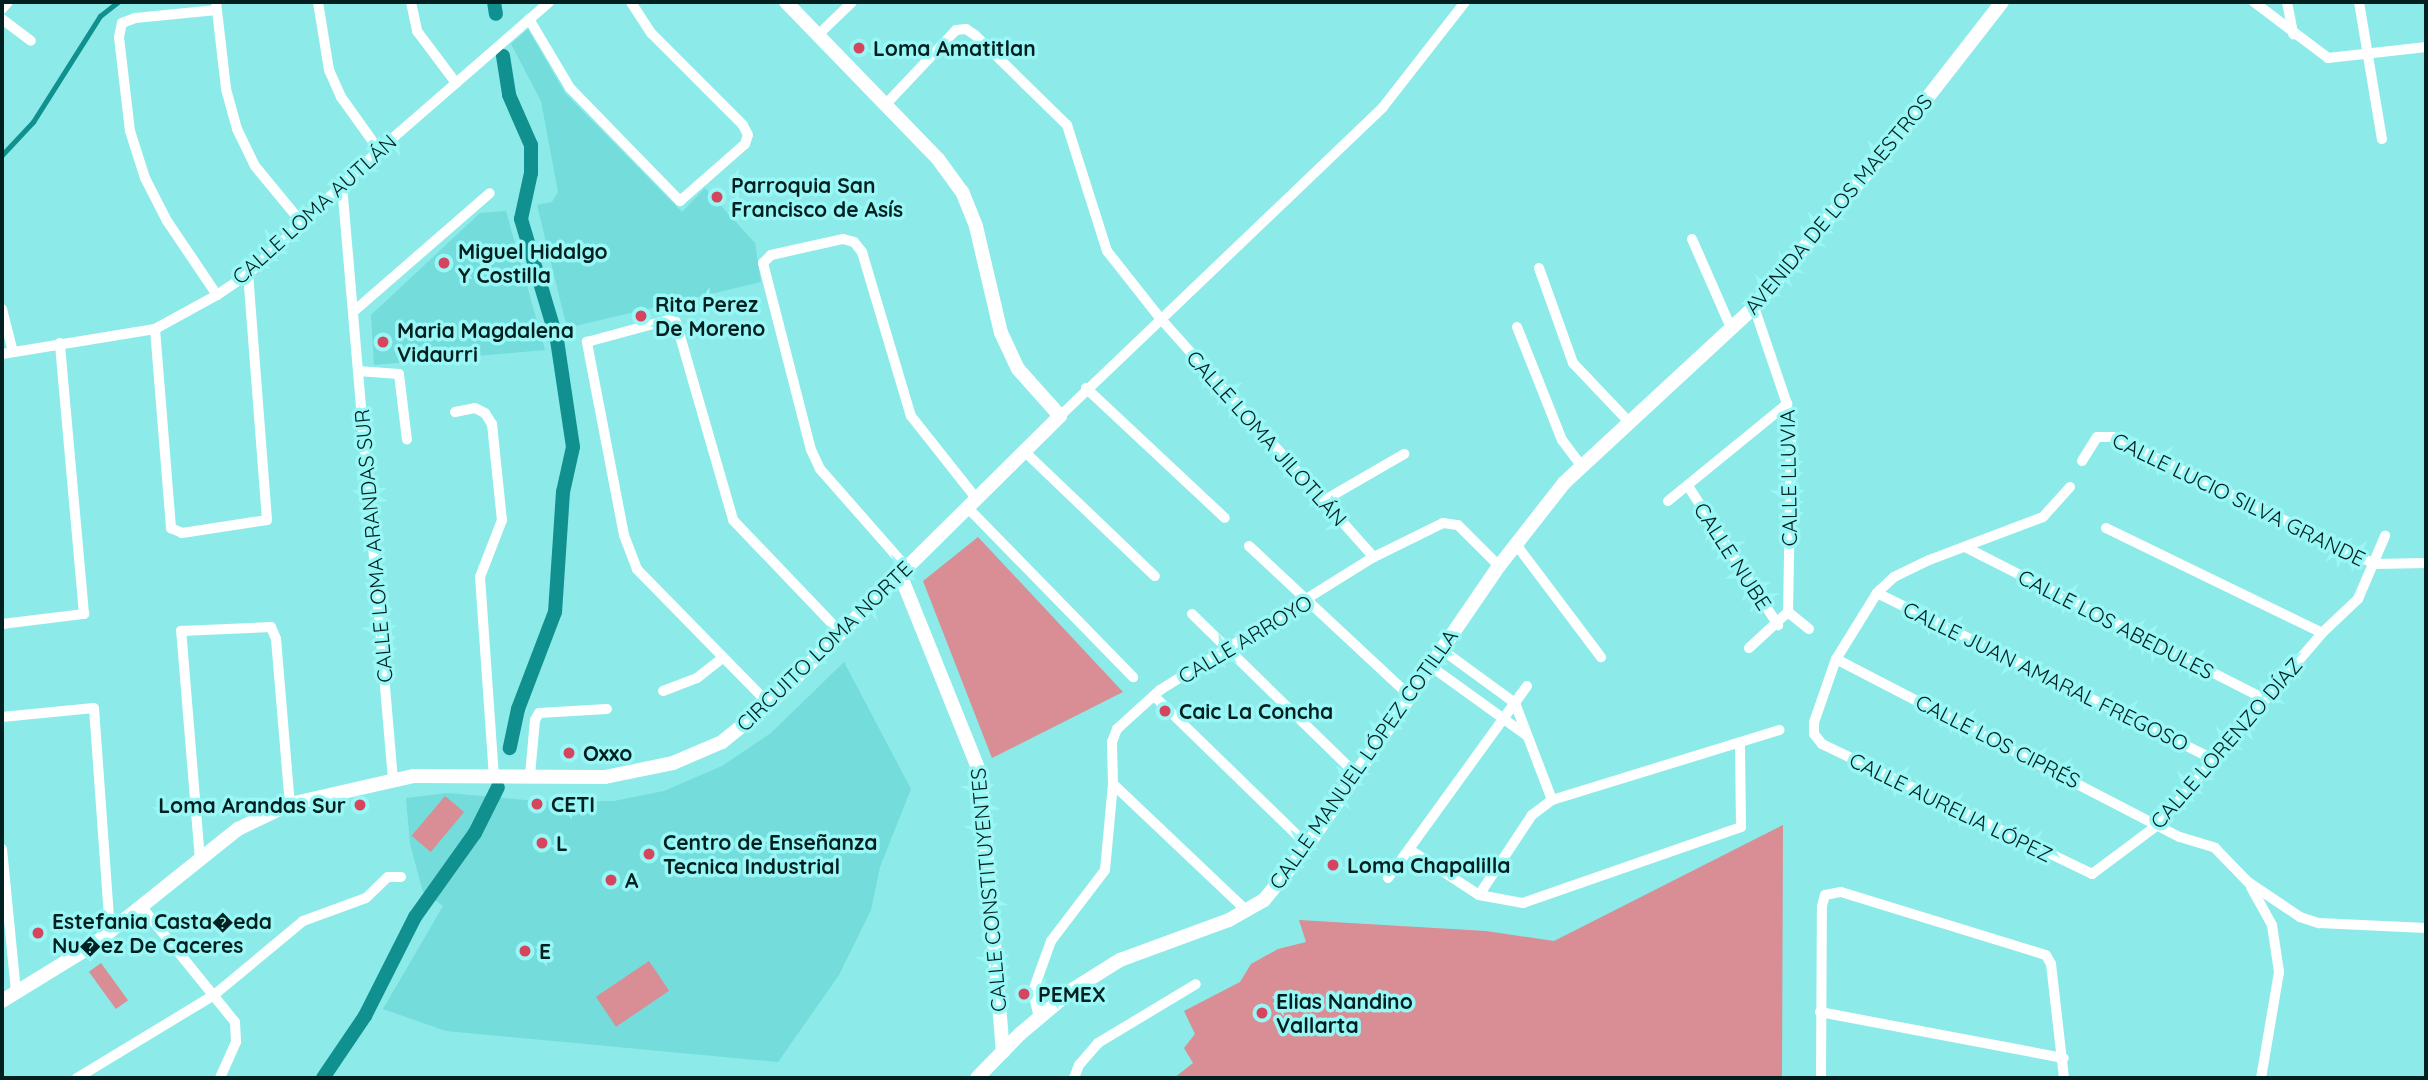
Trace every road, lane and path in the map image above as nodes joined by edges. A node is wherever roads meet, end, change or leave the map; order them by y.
1 (8, 2) edge
2 (318, 2) edge
3 (411, 2) edge
4 (549, 2) edge
5 (631, 2) edge
6 (786, 2) edge
7 (852, 2) edge
8 (1465, 2) edge
9 (2002, 2) edge
10 (2254, 2) edge
11 (2287, 2) edge
12 (2359, 2) edge
13 (217, 6) edge
14 (2, 9) edge
15 (2, 19) edge
16 (529, 19) junction
17 (2293, 34) junction
18 (818, 35) junction
19 (30, 41) dead end
20 (2426, 47) edge
21 (2369, 55) junction
22 (456, 83) junction
23 (886, 104) junction
24 (2382, 139) dead end
25 (379, 150) junction
26 (342, 185) junction
27 (490, 193) dead end
28 (302, 223) junction
29 (1692, 239) dead end
30 (1539, 268) dead end
31 (248, 274) junction
32 (217, 295) junction
33 (1754, 307) junction
34 (2, 309) edge
35 (353, 312) junction
36 (1160, 318) junction
37 (1517, 327) dead end
38 (1731, 328) junction
39 (155, 329) junction
40 (60, 343) junction
41 (7, 353) edge
42 (358, 371) junction
43 (1086, 388) junction
44 (1787, 404) junction
45 (455, 412) dead end
46 (1060, 416) junction
47 (1629, 422) junction
48 (407, 440) dead end
49 (1024, 451) junction
50 (1404, 454) dead end
51 (2082, 461) dead end
52 (1581, 467) junction
53 (1688, 486) junction
54 (2070, 486) dead end
55 (1322, 501) junction
56 (1668, 501) dead end
57 (971, 503) junction
58 (1225, 518) dead end
59 (2106, 528) dead end
60 (2385, 536) dead end
61 (1515, 544) junction
62 (1249, 546) dead end
63 (1967, 548) junction
64 (1374, 558) junction
65 (2375, 564) junction
66 (2426, 564) edge
67 (1499, 566) junction
68 (904, 571) junction
69 (1155, 576) dead end
70 (1877, 593) junction
71 (1307, 601) junction
72 (1788, 612) junction
73 (1192, 614) dead end
74 (2, 624) edge
75 (1778, 625) junction
76 (1809, 629) dead end
77 (841, 633) junction
78 (2322, 633) junction
79 (1229, 648) junction
80 (1749, 648) dead end
81 (1441, 649) junction
82 (1601, 657) dead end
83 (723, 658) junction
84 (1836, 659) junction
85 (1429, 665) junction
86 (1133, 677) dead end
87 (1527, 686) dead end
88 (663, 691) dead end
89 (1409, 695) junction
90 (1154, 696) junction
91 (2265, 699) junction
92 (1515, 703) junction
93 (769, 704) junction
94 (607, 709) dead end
95 (2, 717) edge
96 (1504, 718) junction
97 (1779, 730) dead end
98 (1526, 734) junction
99 (1740, 741) junction
100 (2214, 760) junction
101 (1356, 774) junction
102 (494, 775) junction
103 (530, 775) junction
104 (393, 780) junction
105 (1113, 784) junction
106 (1552, 800) junction
107 (290, 804) junction
108 (2160, 824) junction
109 (1308, 846) junction
110 (2, 849) edge
111 (1410, 850) junction
112 (200, 860) junction
113 (2092, 874) joint
114 (401, 877) dead end
115 (1388, 878) dead end
116 (2248, 882) junction
117 (1479, 895) junction
118 (141, 906) junction
119 (1246, 910) junction
120 (2426, 928) edge
121 (110, 931) junction
122 (1196, 984) dead end
123 (16, 993) junction
124 (214, 995) junction
125 (2, 1001) edge
126 (1820, 1012) junction
127 (1039, 1018) junction
128 (1003, 1052) junction
129 (2064, 1058) junction
130 (981, 1077) edge
131 (77, 1078) edge
132 (220, 1078) edge
133 (1074, 1078) edge
134 (1821, 1078) edge
135 (2063, 1078) edge
136 (2261, 1078) edge

1 - 14 street
2 - 25 street
3 - 22 street
4 - 16 street, CALLE LOMA AUTLÁN
5 - 16 street
6 - 18 street
7 - 18 street
8 - 36 street, CIRCUITO LOMA NORTE
9 - 33 street, AVENIDA DE LOS MAESTROS
10 - 17 street
11 - 17 street
12 - 21 street
13 - 28 street
13 - 32 street
15 - 19 street
16 - 22 street, CALLE LOMA AUTLÁN
17 - 21 street
18 - 23 street
20 - 21 street
21 - 24 street
22 - 25 street, CALLE LOMA AUTLÁN
23 - 36 street, CALLE LOMA JILOTLÁN
23 - 46 street
25 - 26 street, CALLE LOMA AUTLÁN
26 - 28 street, CALLE LOMA AUTLÁN
26 - 35 street, CALLE LOMA ARANDAS SUR
27 - 35 street
28 - 31 street, CALLE LOMA AUTLÁN
29 - 38 street
30 - 47 street
31 - 32 street, CALLE LOMA AUTLÁN
31 - 39 street
32 - 39 street, CALLE LOMA AUTLÁN
33 - 38 street, AVENIDA DE LOS MAESTROS
33 - 44 street, CALLE LLUVIA
34 - 41 street
35 - 42 street, CALLE LOMA ARANDAS SUR
36 - 43 street, CIRCUITO LOMA NORTE
36 - 55 street, CALLE LOMA JILOTLÁN
37 - 52 street
38 - 47 street, AVENIDA DE LOS MAESTROS
39 - 40 street, CALLE LOMA AUTLÁN
40 - 41 street, CALLE LOMA AUTLÁN
40 - 74 street
42 - 48 street
42 - 104 street, CALLE LOMA ARANDAS SUR
43 - 46 street, CIRCUITO LOMA NORTE
43 - 58 street
44 - 53 street
44 - 72 street, CALLE LLUVIA
45 - 102 street
46 - 49 street, CIRCUITO LOMA NORTE
47 - 52 street, CALLE MANUEL LÓPEZ COTILLA
49 - 57 street, CIRCUITO LOMA NORTE
49 - 69 street
50 - 55 street
51 - 65 street, CALLE LUCIO SILVA GRANDE
52 - 61 street, CALLE MANUEL LÓPEZ COTILLA
53 - 56 street
53 - 75 street, CALLE NUBE
54 - 63 street
55 - 64 street, CALLE LOMA JILOTLÁN
57 - 68 street, CIRCUITO LOMA NORTE
57 - 68 street
57 - 86 street
59 - 78 street
60 - 65 street, CALLE LORENZO DÍAZ
61 - 67 street, CALLE MANUEL LÓPEZ COTILLA
61 - 82 street
62 - 71 street
63 - 70 street
63 - 91 street, CALLE LOS ABEDULES
64 - 67 street, CALLE ARROYO
64 - 71 street, CALLE ARROYO
65 - 66 street
65 - 78 street, CALLE LORENZO DÍAZ
67 - 81 street, CALLE MANUEL LÓPEZ COTILLA
68 - 77 street, CIRCUITO LOMA NORTE
68 - 128 street, CALLE CONSTITUYENTES
70 - 84 street
70 - 100 street, CALLE JUAN AMARAL FREGOSO
71 - 79 street, CALLE ARROYO
71 - 89 street
72 - 75 street
72 - 76 street
73 - 79 street
75 - 80 street
77 - 83 street
77 - 93 street, CIRCUITO LOMA NORTE
78 - 91 street, CALLE LORENZO DÍAZ
79 - 90 street, CALLE ARROYO
79 - 101 street
81 - 85 street, CALLE MANUEL LÓPEZ COTILLA
81 - 92 street
83 - 88 street
83 - 93 street
84 - 108 street, CALLE LOS CIPRÉS
84 - 113 street, CALLE AURELIA LÓPEZ
85 - 89 street, CALLE MANUEL LÓPEZ COTILLA
85 - 96 street
87 - 92 street
89 - 101 street, CALLE MANUEL LÓPEZ COTILLA
90 - 105 street, CALLE ARROYO
90 - 109 street
91 - 100 street, CALLE LORENZO DÍAZ
92 - 96 street
92 - 98 street
93 - 103 street, CIRCUITO LOMA NORTE
94 - 103 street
95 - 121 street
96 - 98 street
96 - 111 street
97 - 99 street
98 - 106 street
99 - 106 street
99 - 117 street
100 - 108 street, CALLE LORENZO DÍAZ
101 - 109 street, CALLE MANUEL LÓPEZ COTILLA
102 - 103 street, CIRCUITO LOMA NORTE
102 - 104 street, CIRCUITO LOMA NORTE
104 - 107 street, CIRCUITO LOMA NORTE
105 - 119 street
105 - 127 street, CALLE ARROYO
106 - 117 street
107 - 112 street, CIRCUITO LOMA NORTE
107 - 112 street
108 - 113 street, CALLE LORENZO DÍAZ
108 - 116 street, CALLE LOS CIPRÉS
109 - 119 street, CALLE MANUEL LÓPEZ COTILLA
110 - 123 street
111 - 115 street
111 - 117 street
112 - 118 street, CIRCUITO LOMA NORTE
114 - 124 street
116 - 120 street
116 - 136 street
118 - 121 street, CIRCUITO LOMA NORTE
118 - 124 street
119 - 127 street, CALLE MANUEL LÓPEZ COTILLA
121 - 123 street, CIRCUITO LOMA NORTE
122 - 133 street
123 - 125 street, CIRCUITO LOMA NORTE
124 - 131 street
124 - 132 street
126 - 129 street
126 - 129 street
126 - 134 street
127 - 128 street, CALLE MANUEL LÓPEZ COTILLA
128 - 130 street, CALLE MANUEL LÓPEZ COTILLA
129 - 135 street

